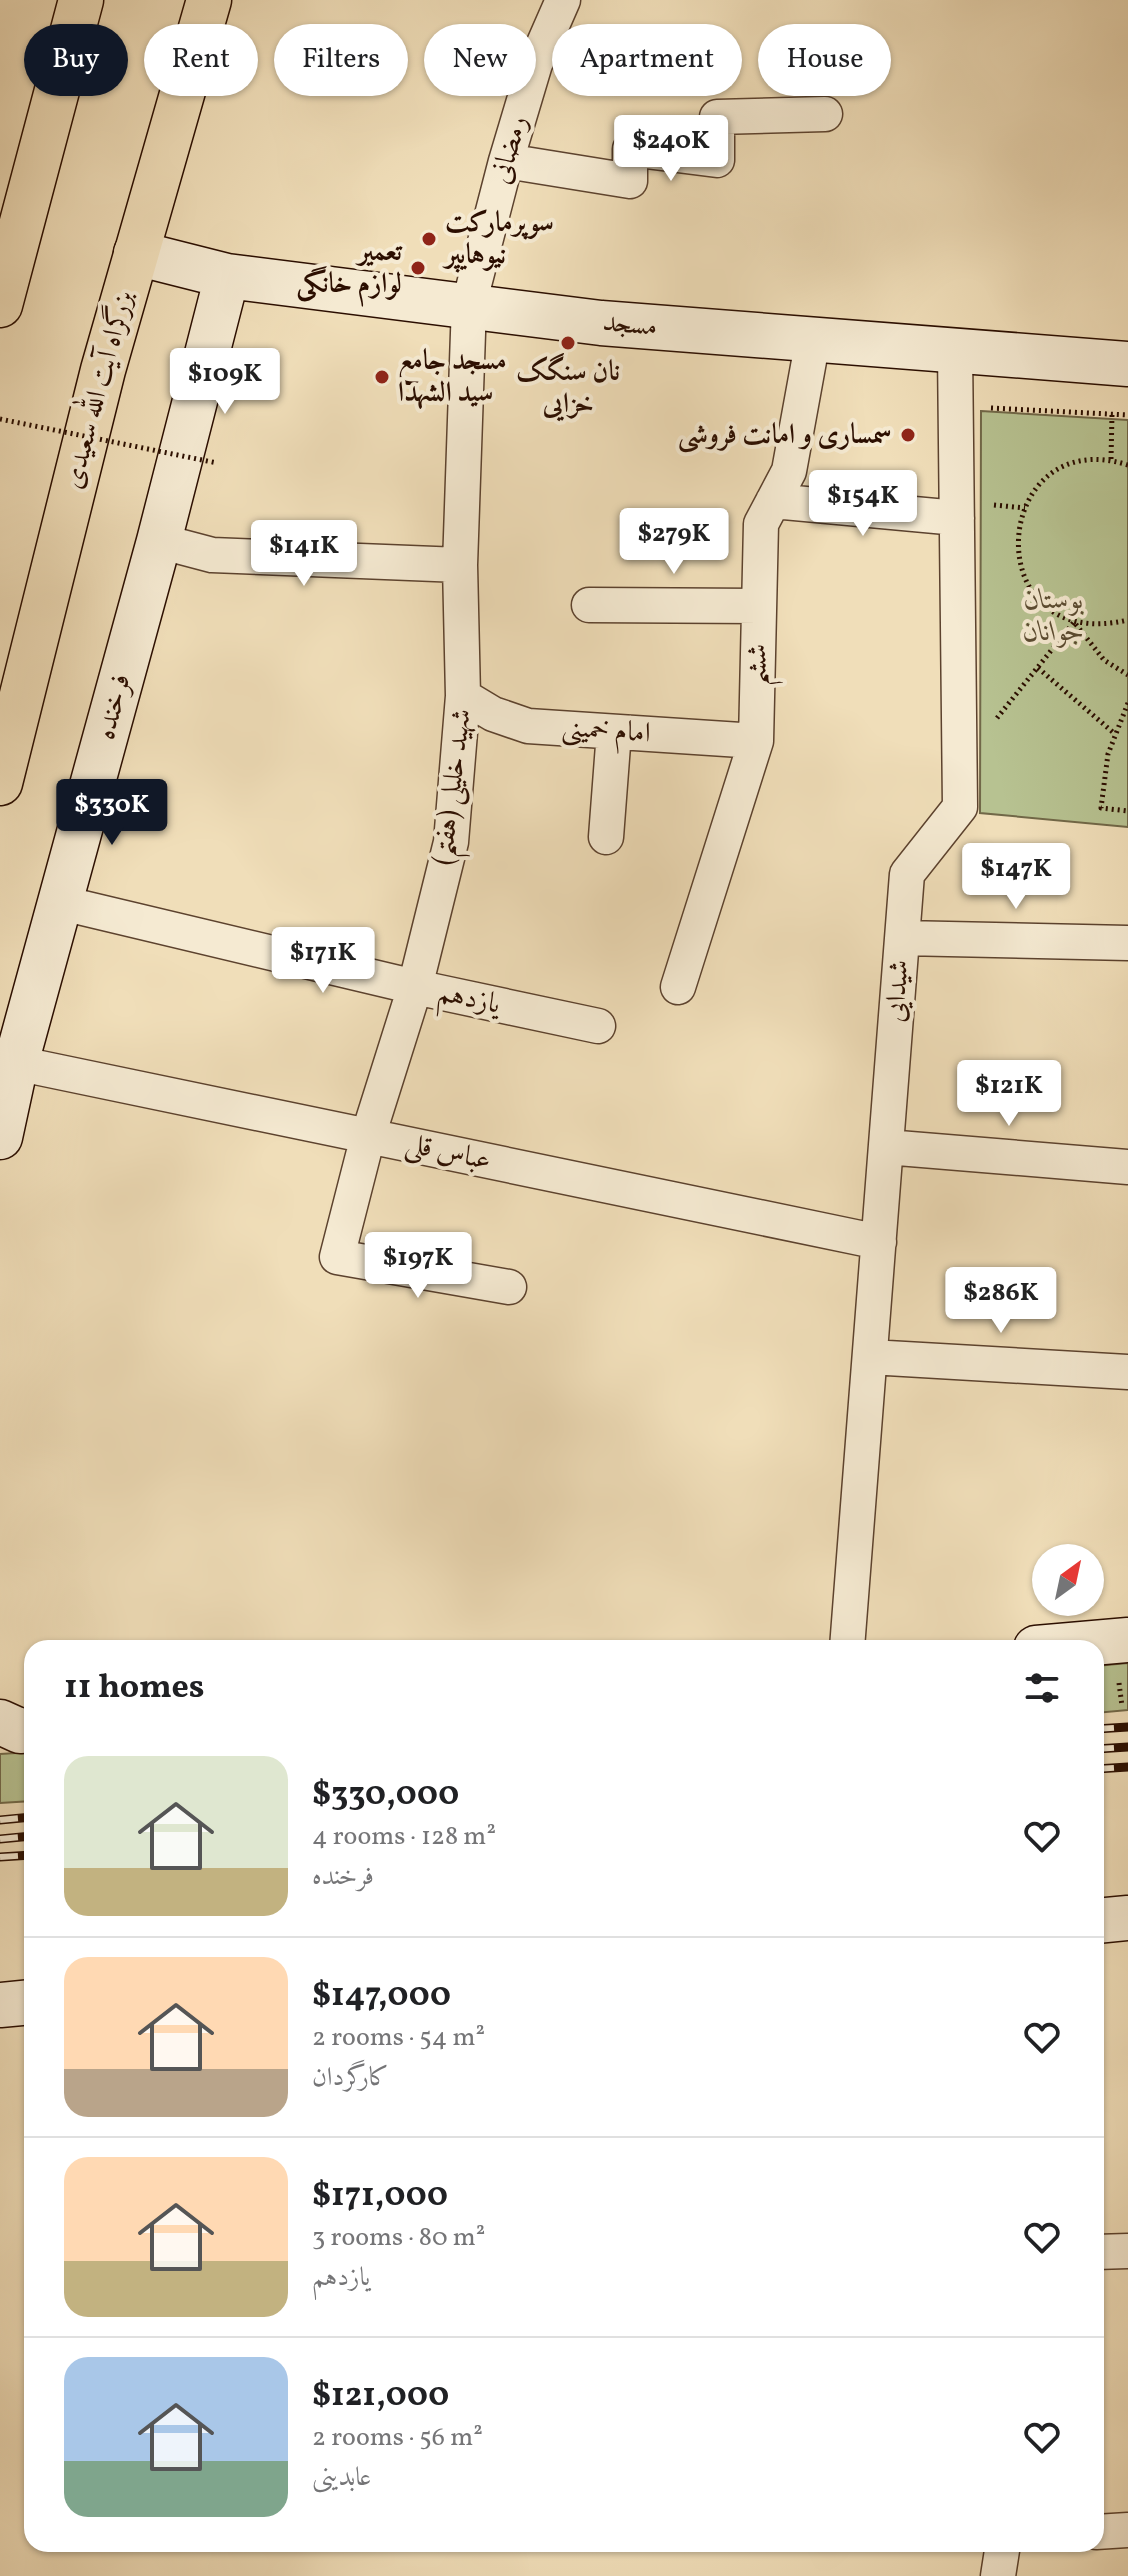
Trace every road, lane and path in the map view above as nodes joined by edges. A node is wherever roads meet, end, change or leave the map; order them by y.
1 (81, 0) edge
2 (209, 0) edge
3 (563, 0) edge
4 (825, 114) dead end
5 (506, 161) junction
6 (136, 253) junction
7 (227, 276) junction
8 (469, 304) junction
9 (0, 305) edge
10 (813, 339) junction
11 (955, 351) junction
12 (1128, 364) edge
13 (987, 408) dead end
14 (1112, 414) junction
15 (1128, 415) edge
16 (0, 419) edge
17 (1111, 459) junction
18 (217, 463) dead end
19 (1128, 465) edge
20 (773, 501) junction
21 (1025, 508) junction
22 (970, 511) junction
23 (159, 541) junction
24 (460, 565) junction
25 (589, 605) dead end
26 (759, 606) junction
27 (1128, 620) edge
28 (1074, 622) junction
29 (1038, 668) junction
30 (1128, 675) edge
31 (463, 696) junction
32 (1128, 703) edge
33 (614, 732) junction
34 (1115, 734) junction
35 (756, 741) junction
36 (960, 762) junction
37 (0, 783) edge
38 (1128, 811) edge
39 (606, 837) dead end
40 (62, 903) junction
41 (902, 938) junction
42 (1128, 943) edge
43 (415, 987) junction
44 (678, 987) dead end
45 (598, 1026) dead end
46 (16, 1063) junction
47 (368, 1136) junction
48 (0, 1137) edge
49 (886, 1147) junction
50 (1128, 1167) edge
51 (879, 1242) junction
52 (509, 1287) dead end
53 (870, 1357) junction
54 (1128, 1372) edge
55 (848, 1640) edge
56 (1128, 1640) edge
57 (1104, 1642) edge
58 (1128, 1918) edge
59 (1104, 1920) edge
60 (24, 2003) edge
61 (0, 2005) edge
62 (1128, 2251) edge
63 (1104, 2252) edge
64 (1128, 2530) edge
65 (1104, 2532) edge
66 (1002, 2552) edge
67 (998, 2576) edge

1 - 9 highway
2 - 6 highway, بزرگراه آیت الله سعیدی
3 - 5 street, رمضانی
4 - 5 street
5 - 8 street, رمضانی
6 - 7 main road, مسجد
6 - 37 highway, بزرگراه آیت الله سعیدی
7 - 8 main road, مسجد
7 - 23 main road, فرخنده
8 - 10 main road, مسجد
8 - 24 street, شهید خلیلی (هفتم)
10 - 11 main road, مسجد
10 - 20 street, ششم
11 - 12 main road, مسجد
11 - 22 street, شیدایی
13 - 14 path
14 - 15 path
14 - 17 path
16 - 18 path, bridge
17 - 19 path
17 - 21 path
20 - 22 street
20 - 26 street, ششم
21 - 22 path
21 - 28 path
22 - 36 street, شیدایی
23 - 24 street
23 - 40 main road, فرخنده
24 - 31 street, شهید خلیلی (هفتم)
25 - 26 street
26 - 35 street, ششم
27 - 28 path
28 - 29 path
28 - 30 path
29 - 34 path
29 - 36 path
31 - 33 street, امام خمینی
31 - 43 street, شهید خلیلی (هفتم)
32 - 34 path
33 - 35 street, امام خمینی
33 - 39 street
34 - 38 path
35 - 44 street, ششم
36 - 41 street, شیدایی
40 - 43 street, یازدهم
40 - 46 main road, فرخنده
41 - 42 street
41 - 49 street, شیدایی
43 - 45 street, یازدهم
43 - 47 street, شهید خلیلی (هفتم)
46 - 47 street, عباس قلی
46 - 48 main road, فرخنده
47 - 51 street, عباس قلی
47 - 52 street, شهید خلیلی (هفتم)
49 - 50 street
49 - 51 street, شیدایی
51 - 53 street, شیدایی
53 - 54 street
53 - 55 street, شیدایی
56 - 57 main road
58 - 59 main road
60 - 61 main road
62 - 63 street
64 - 65 street
66 - 67 street

